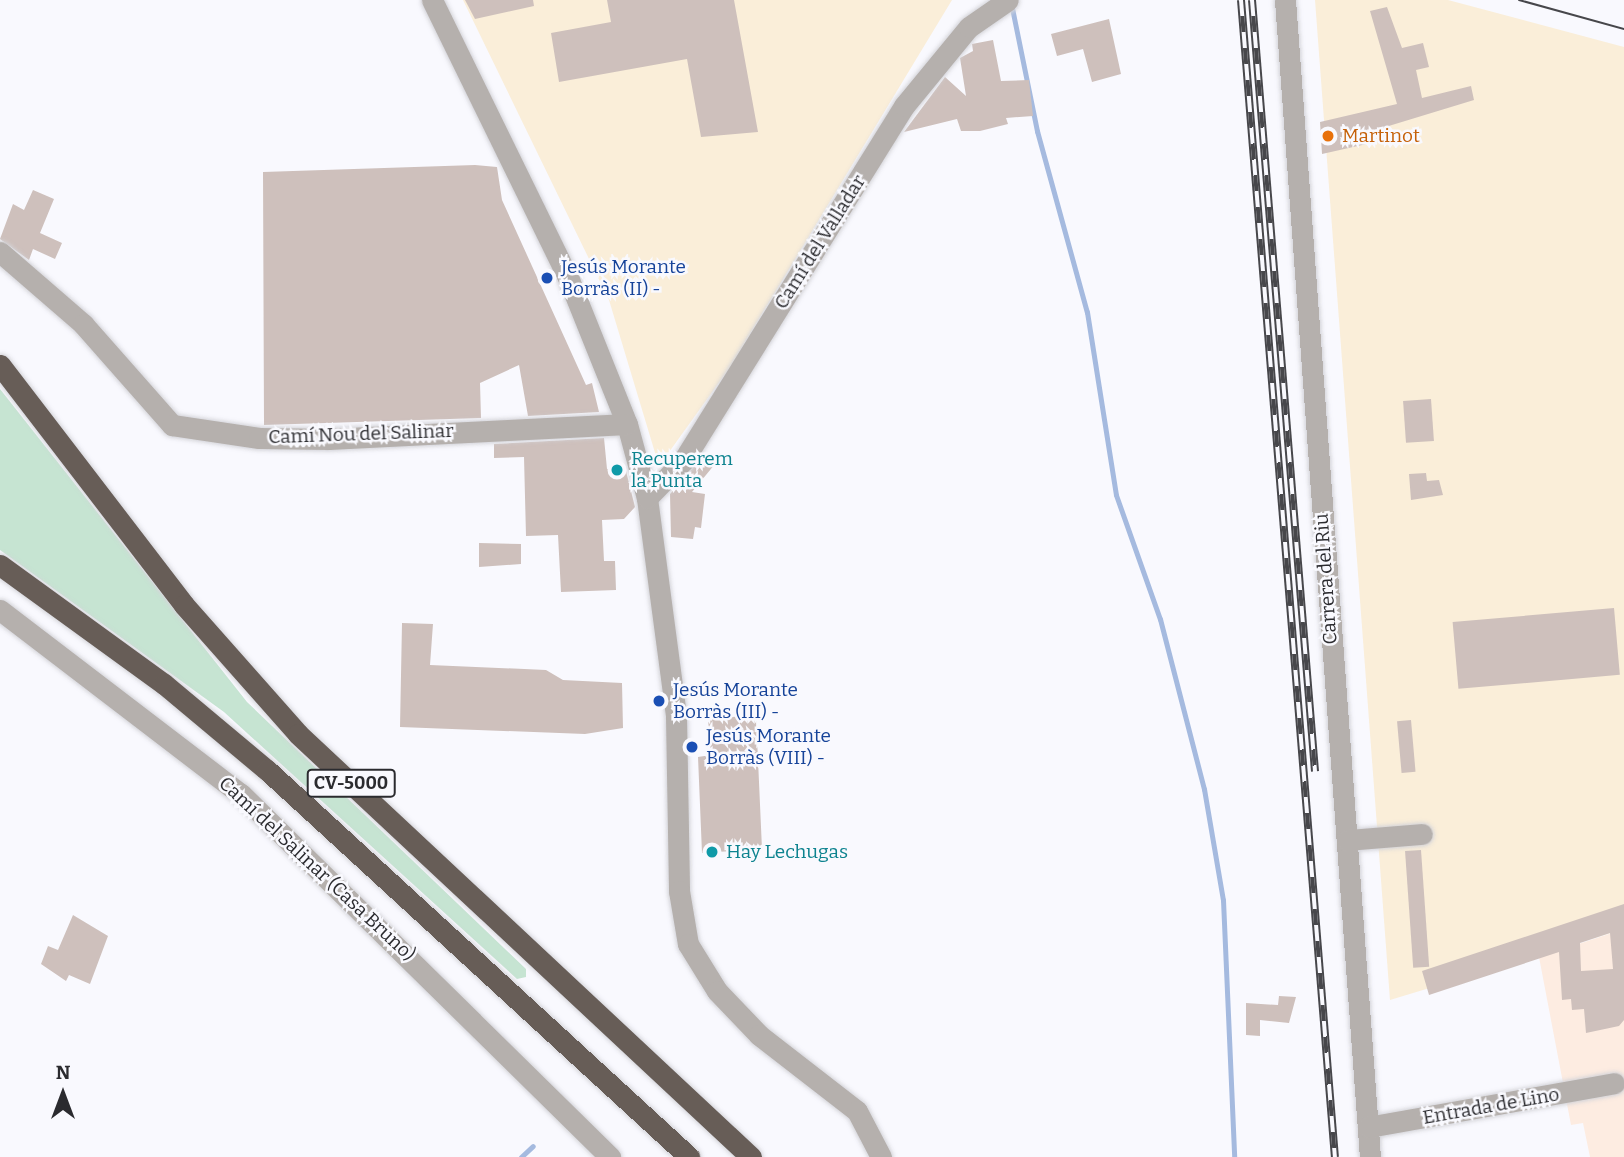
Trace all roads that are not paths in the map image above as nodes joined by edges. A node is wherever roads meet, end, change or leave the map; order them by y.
1 (432, 0) edge
2 (1008, 0) edge
3 (1285, 0) edge
4 (0, 252) edge
5 (0, 365) edge
6 (628, 424) junction
7 (648, 498) junction
8 (0, 565) edge
9 (0, 579) edge
10 (0, 610) edge
11 (164, 684) junction
12 (1422, 834) dead end
13 (1347, 840) junction
14 (1614, 1083) dead end
15 (1368, 1127) junction
16 (610, 1157) edge
17 (689, 1157) edge
18 (751, 1157) edge
19 (881, 1157) edge
20 (1370, 1157) edge

1 - 6 street
2 - 7 street, Camí del Valladar
3 - 13 street, Carrera del Riu
4 - 6 street, Camí Nou del Salinar
5 - 18 highway, CV-5000
6 - 7 street
7 - 19 street
8 - 11 highway, CV-5000
9 - 11 highway
10 - 16 street, Camí del Salinar (Casa Bruno)
11 - 17 highway, CV-5000
12 - 13 street
13 - 15 street, Carrera del Riu
14 - 15 street, Entrada de Lino
15 - 20 street, Carrera del Riu

